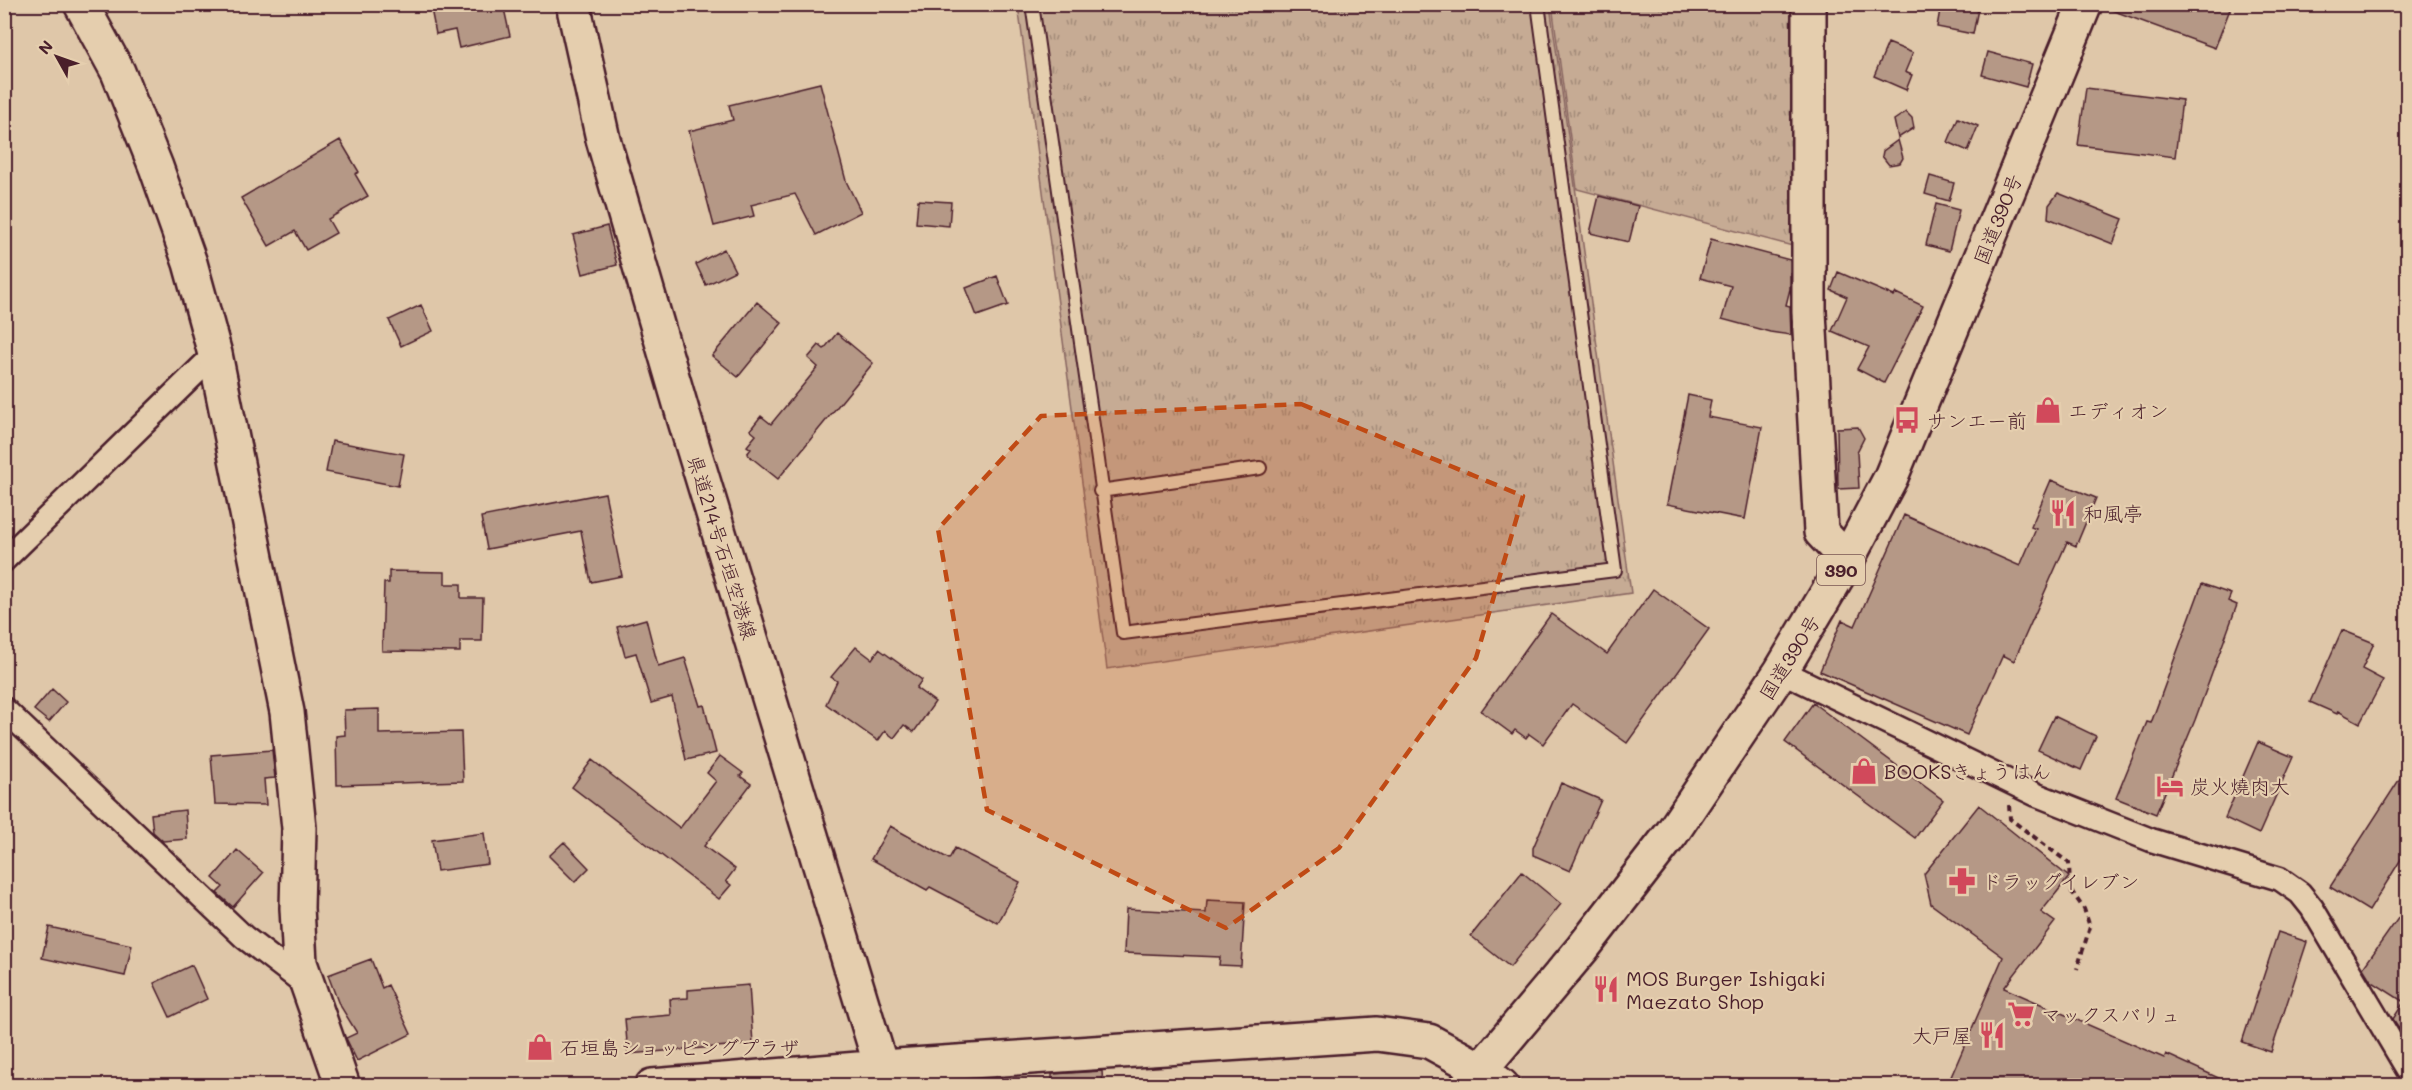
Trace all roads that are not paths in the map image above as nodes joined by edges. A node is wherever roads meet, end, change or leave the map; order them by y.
1 (81, 4) edge
2 (573, 4) edge
3 (1032, 4) edge
4 (1538, 4) edge
5 (1809, 4) edge
6 (2085, 4) edge
7 (216, 354) junction
8 (1260, 468) dead end
9 (1100, 491) junction
10 (4, 560) edge
11 (1847, 560) junction
12 (1781, 671) junction
13 (4, 709) edge
14 (309, 987) junction
15 (2408, 1070) edge
16 (885, 1076) edge
17 (1484, 1080) edge
18 (344, 1086) edge
19 (652, 1086) edge

1 - 7 main road
2 - 16 main road, 県道214号石垣空港線
3 - 9 lane
4 - 9 lane
5 - 11 main road
6 - 11 main road, 国道390号 / 390
7 - 10 street
7 - 14 main road
8 - 9 lane
11 - 12 main road, 国道390号 / 390
12 - 15 street
12 - 17 main road, 国道390号 / 390
13 - 14 street
14 - 18 main road
16 - 17 main road
16 - 19 main road

